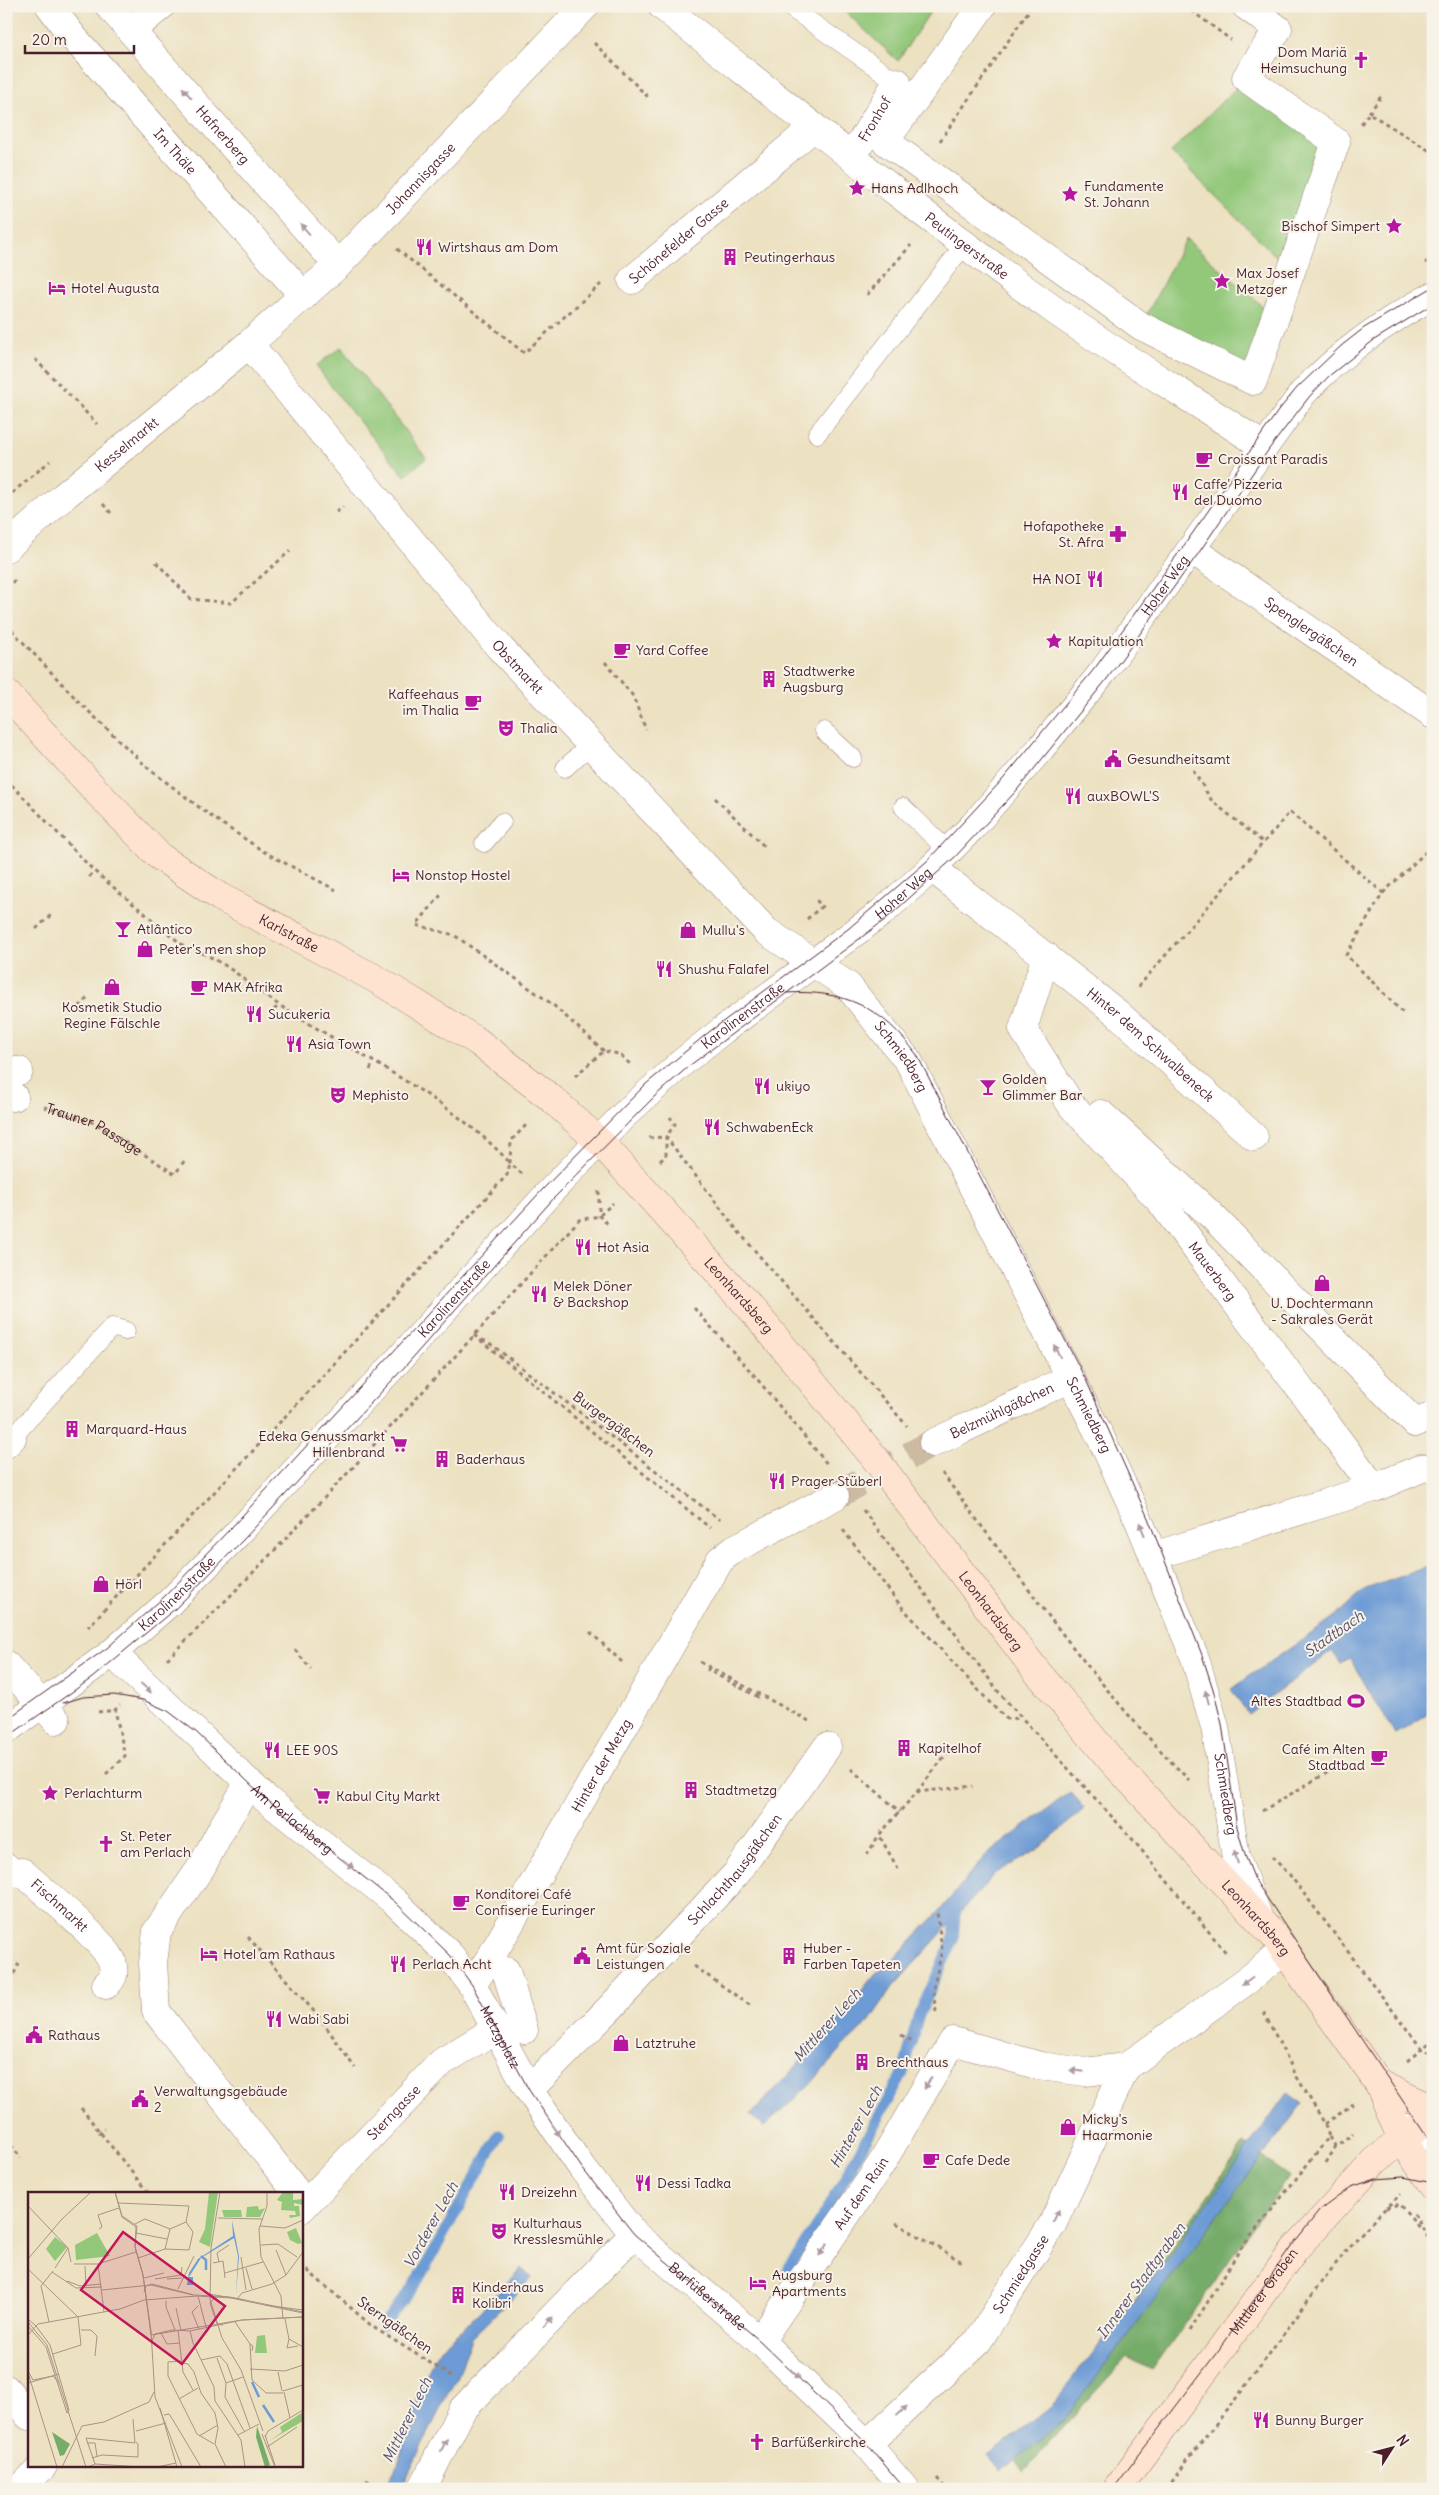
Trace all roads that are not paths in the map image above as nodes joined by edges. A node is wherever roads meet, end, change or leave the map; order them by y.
1 (50, 6) edge
2 (109, 6) edge
3 (161, 6) edge
4 (662, 6) edge
5 (788, 6) edge
6 (982, 6) edge
7 (1246, 6) edge
8 (578, 14) edge
9 (132, 30) junction
10 (897, 82) joint
11 (814, 127) junction
12 (852, 157) junction
13 (965, 244) junction
14 (338, 265) junction
15 (632, 280) road end
16 (304, 296) junction
17 (1433, 296) edge
18 (249, 344) junction
19 (817, 434) dead end
20 (1263, 446) junction
21 (6, 548) edge
22 (1191, 549) junction
23 (6, 693) edge
24 (1433, 716) edge
25 (824, 731) dead end
26 (591, 744) junction
27 (853, 758) dead end
28 (565, 768) dead end
29 (903, 807) dead end
30 (502, 822) dead end
31 (484, 843) dead end
32 (940, 859) junction
33 (1046, 956) junction
34 (814, 964) junction
35 (1044, 1060) junction
36 (1254, 1137) dead end
37 (599, 1141) junction
38 (126, 1331) dead end
39 (1071, 1378) junction
40 (1433, 1416) edge
41 (9, 1441) edge
42 (933, 1443) tunnel mouth
43 (1433, 1467) edge
44 (1374, 1488) junction
45 (846, 1500) tunnel mouth
46 (1153, 1556) junction
47 (112, 1653) junction
48 (6, 1665) edge
49 (49, 1712) junction
50 (6, 1730) edge
51 (827, 1747) road end
52 (249, 1784) junction
53 (14, 1867) edge
54 (1259, 1919) junction
55 (1285, 1950) junction
56 (506, 1971) dead end
57 (106, 1985) dead end
58 (472, 1985) junction
59 (496, 2029) junction
60 (524, 2030) dead end
61 (953, 2041) joint
62 (1126, 2067) junction
63 (1379, 2084) junction
64 (529, 2090) junction
65 (1433, 2109) edge
66 (1416, 2128) edge
67 (1433, 2150) edge
68 (1433, 2186) edge
69 (294, 2192) edge
70 (302, 2202) edge
71 (634, 2234) junction
72 (760, 2341) junction
73 (6, 2389) edge
74 (28, 2415) edge
75 (867, 2444) junction
76 (422, 2489) edge
77 (905, 2489) edge
78 (1117, 2489) edge

1 - 16 street, Im Thäle
2 - 9 street, Hafnerberg
3 - 9 street
4 - 11 street, Peutingerstraße
5 - 10 lane
6 - 7 street
8 - 14 street, Johannisgasse
14 -> 9 street, Hafnerberg
10 - 12 street, Fronhof
11 - 12 street, Peutingerstraße
11 - 15 street, Schönefelder Gasse
12 - 13 street, Peutingerstraße
13 - 19 lane
13 - 20 street, Peutingerstraße
14 - 16 street, Johannisgasse
16 - 18 street, Johannisgasse
17 - 20 street, Hoher Weg
18 - 21 street, Kesselmarkt
18 - 26 street, Obstmarkt
20 - 22 street, Hoher Weg
22 - 24 street, Spenglergäßchen
22 - 32 street, Hoher Weg
23 - 37 street, Karlstraße
25 - 27 lane
26 - 28 lane
26 - 34 street, Obstmarkt
29 - 32 lane
30 - 31 lane
32 - 33 street, Hinter dem Schwalbeneck
32 - 34 street, Hoher Weg
33 - 35 street, Mauerberg
33 - 36 street, Hinter dem Schwalbeneck
34 - 37 street, Karolinenstraße
39 -> 34 street, Schmiedberg
35 - 40 street, Mauerberg
35 - 44 street, Mauerberg
37 - 47 street, Karolinenstraße
37 - 54 street, Leonhardsberg
38 - 41 lane
39 - 42 street, Belzmühlgäßchen
46 -> 39 street, Schmiedberg
43 - 44 street
44 - 46 street
45 - 58 street, Hinter der Metzg
54 -> 46 street, Schmiedberg
47 - 49 street, Karolinenstraße
47 -> 52 street, Am Perlachberg
48 - 49 street
49 - 50 street, Karolinenstraße
51 - 64 street, Schlachthausgäßchen
52 -> 58 street, Am Perlachberg
52 - 69 street
53 - 57 street, Fischmarkt
54 - 55 street, Leonhardsberg
55 -> 62 street, Schmiedgasse
55 - 63 street, Leonhardsberg
56 - 60 street, Metzgplatz
58 - 59 street, Metzgplatz
59 - 64 street, Metzgplatz
59 - 70 street, Sterngasse
62 -> 61 street, Schmiedgasse
61 -> 72 street, Auf dem Rain
75 -> 62 street, Schmiedgasse
63 - 65 street
63 - 66 street, Leonhardsberg
64 -> 71 street, Barfüßerstraße
66 - 67 lane
66 - 68 street, Leonhardsberg
66 - 78 street, Mittlerer Graben
71 - 72 street, Barfüßerstraße
76 -> 71 street
72 -> 75 street, Barfüßerstraße
73 - 74 street
75 - 77 street, Barfüßerstraße

